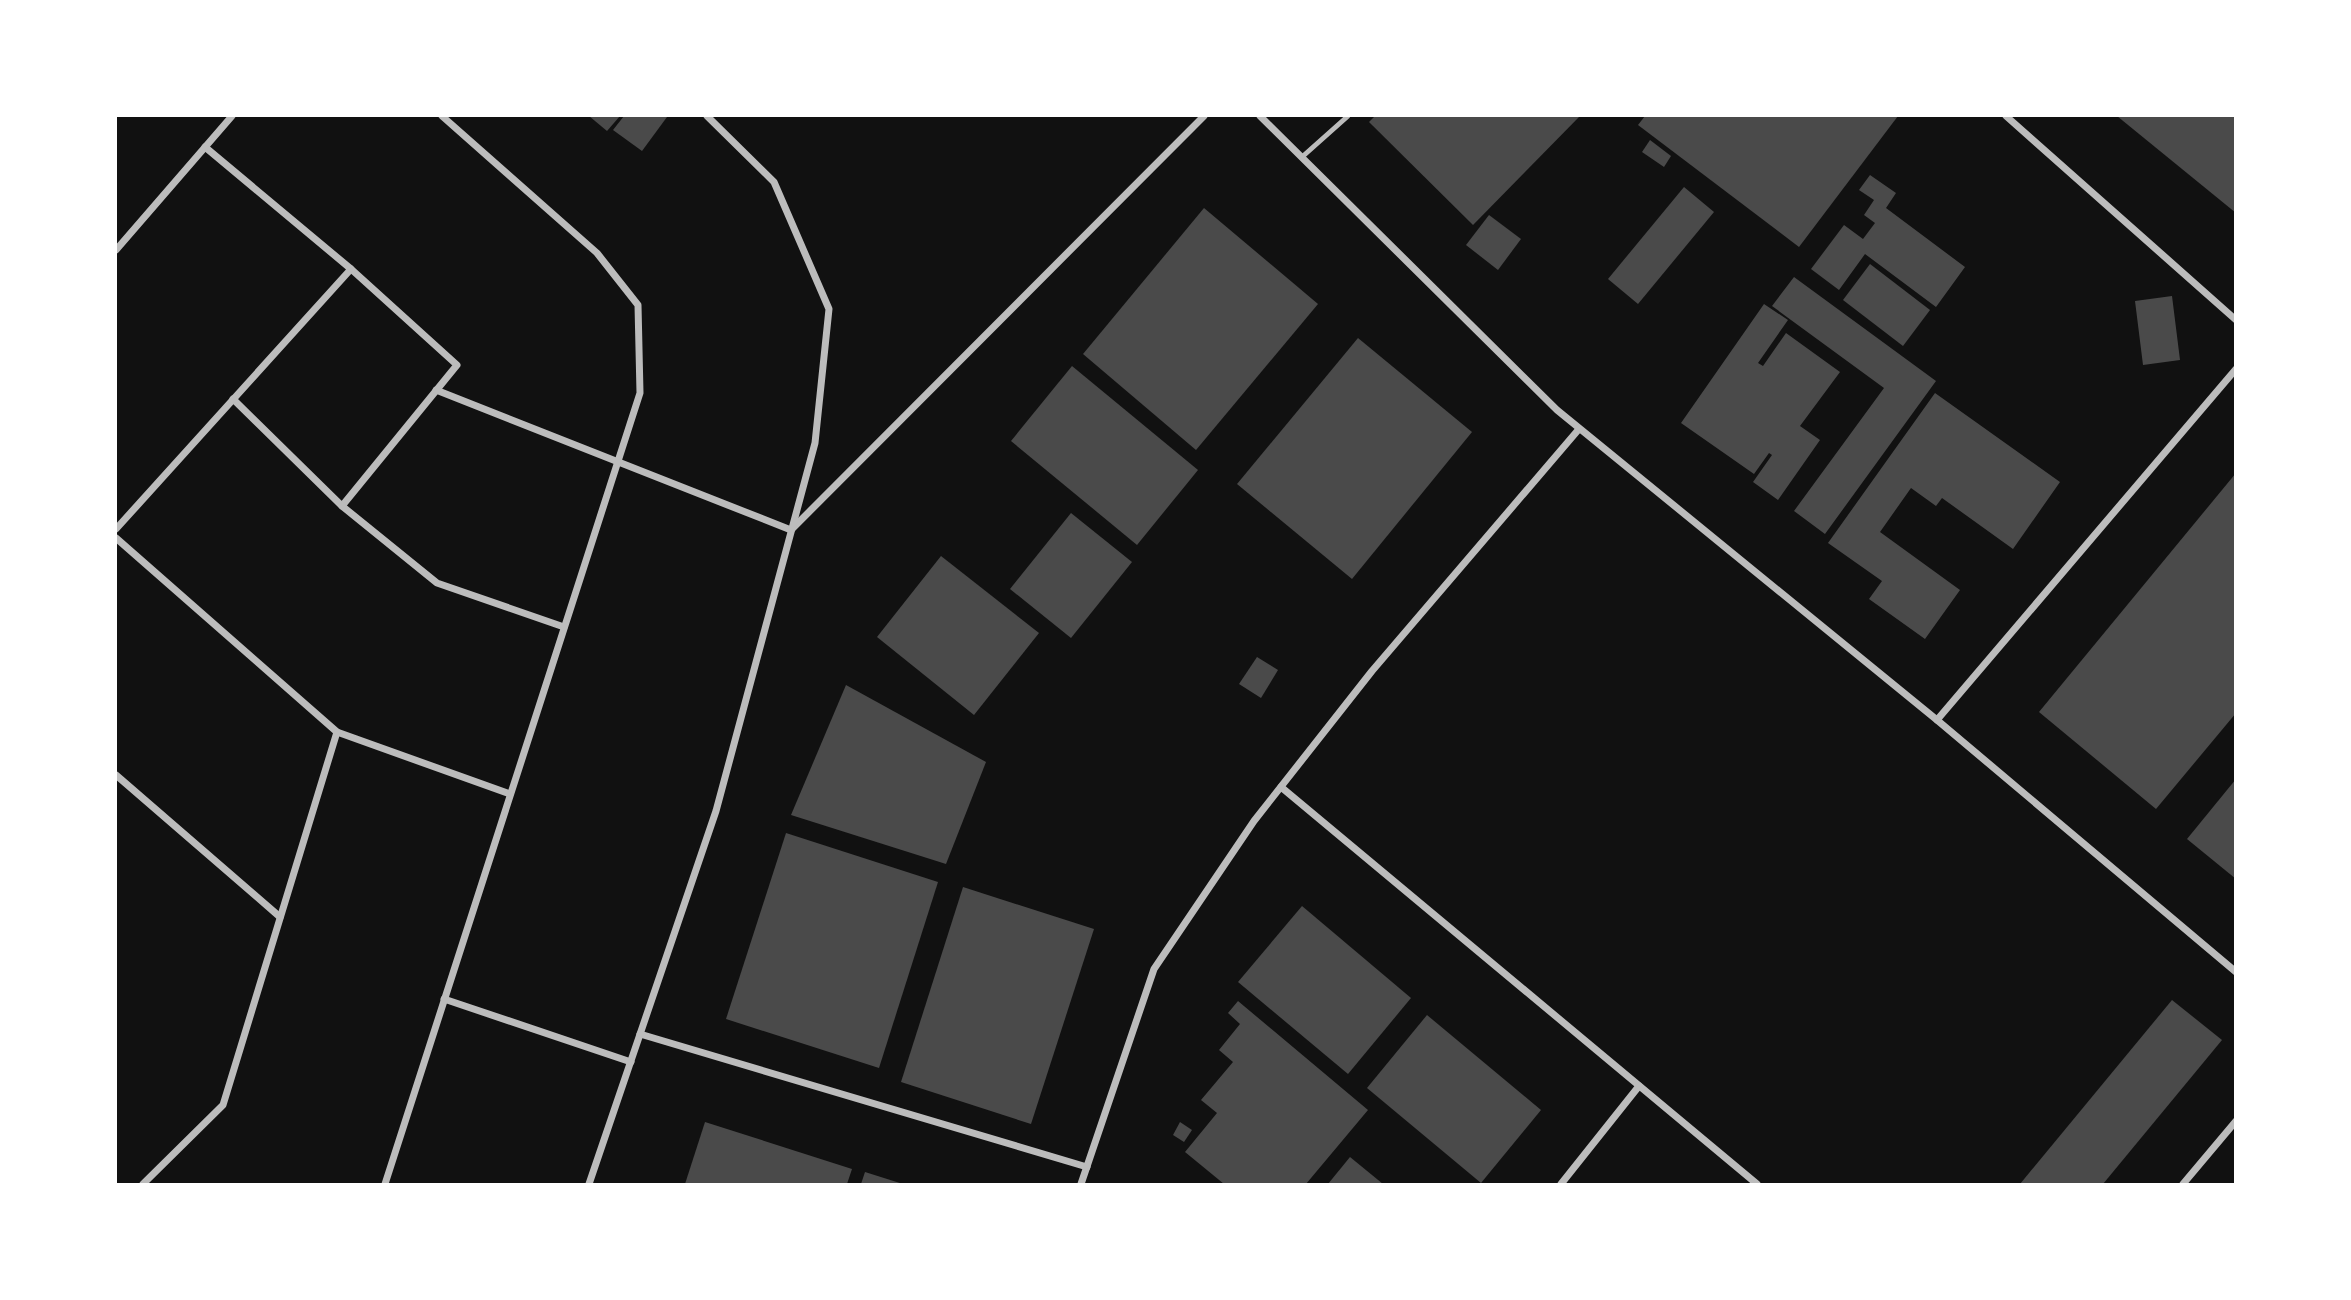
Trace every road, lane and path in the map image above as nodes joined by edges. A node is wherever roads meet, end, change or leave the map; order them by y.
1 (232, 116) edge
2 (442, 116) edge
3 (707, 116) edge
4 (1204, 116) edge
5 (1260, 116) edge
6 (1348, 116) edge
7 (2007, 116) edge
8 (205, 147) junction
9 (1302, 157) junction
10 (116, 250) edge
11 (351, 270) junction
12 (2235, 320) edge
13 (2235, 369) edge
14 (436, 390) junction
15 (233, 399) junction
16 (1579, 429) junction
17 (617, 462) junction
18 (342, 506) junction
19 (116, 529) edge
20 (791, 530) junction
21 (116, 538) edge
22 (564, 627) junction
23 (1937, 720) junction
24 (337, 732) junction
25 (116, 775) edge
26 (1281, 787) junction
27 (510, 794) junction
28 (280, 917) junction
29 (2235, 972) edge
30 (444, 999) junction
31 (640, 1034) junction
32 (631, 1062) junction
33 (1639, 1086) junction
34 (2235, 1121) edge
35 (1087, 1167) junction
36 (143, 1185) edge
37 (385, 1185) edge
38 (589, 1185) edge
39 (1081, 1185) edge
40 (1560, 1185) edge
41 (1757, 1185) edge
42 (2183, 1185) edge

1 - 8 street
2 - 17 street
3 - 20 street
4 - 20 street
5 - 9 street
6 - 9 lane
7 - 12 street
8 - 10 street
8 - 11 street
9 - 16 street
11 - 14 street
11 - 15 street
13 - 23 street
14 - 17 street
14 - 18 street
15 - 18 street
15 - 19 street
16 - 23 street
16 - 26 street
17 - 20 street
17 - 22 street
18 - 22 street
20 - 31 street
21 - 24 street
22 - 27 street
23 - 29 street
24 - 27 street
24 - 28 street
25 - 28 street
26 - 33 street
26 - 35 street
27 - 30 street
28 - 36 street
30 - 32 street
30 - 37 street
31 - 32 street
31 - 35 street
32 - 38 street
33 - 40 street
33 - 41 street
34 - 42 street
35 - 39 street

